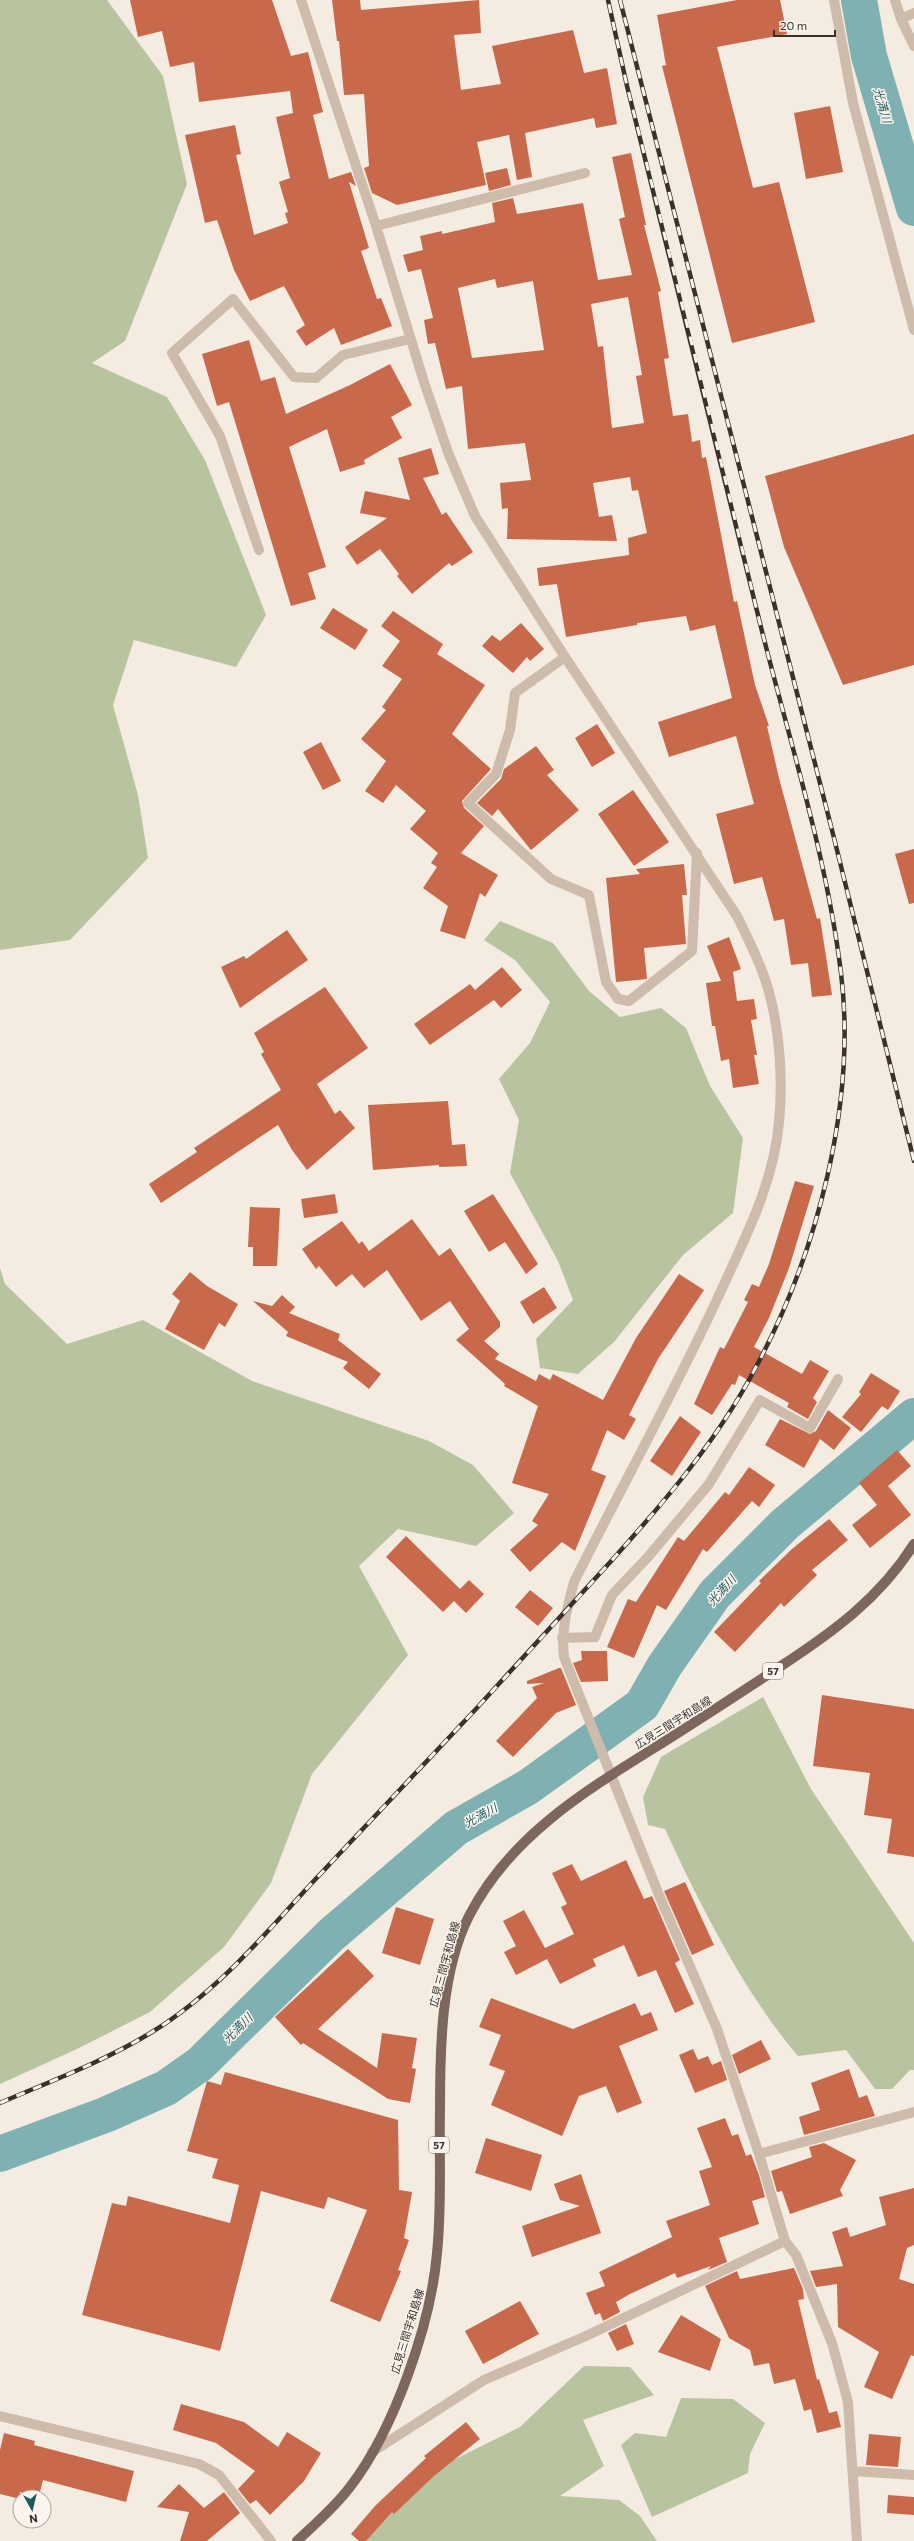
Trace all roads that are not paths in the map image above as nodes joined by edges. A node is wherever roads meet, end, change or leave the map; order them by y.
1 (301, 0) edge
2 (834, 0) edge
3 (895, 0) edge
4 (914, 13) edge
5 (901, 19) junction
6 (914, 46) edge
7 (585, 173) dead end
8 (376, 226) junction
9 (914, 330) edge
10 (410, 339) junction
11 (259, 550) dead end
12 (564, 657) junction
13 (697, 853) junction
14 (838, 1379) dead end
15 (914, 1544) edge
16 (562, 1638) junction
17 (612, 1774) junction
18 (914, 2112) edge
19 (759, 2154) junction
20 (784, 2241) junction
21 (0, 2416) edge
22 (372, 2452) junction
23 (853, 2471) junction
24 (914, 2475) edge
25 (271, 2541) edge
26 (297, 2541) edge
27 (856, 2541) edge

1 - 8 street
2 - 9 street
3 - 5 street
4 - 5 street
5 - 6 street
7 - 8 street
8 - 10 street
10 - 11 street
10 - 12 street
12 - 13 street
12 - 13 street
13 - 16 street
14 - 16 street
15 - 17 main road, 広見三間宇和島線 / 57
16 - 17 street
17 - 19 street
17 - 22 main road, 広見三間宇和島線 / 57
18 - 19 street
19 - 20 street
20 - 22 street
20 - 23 street
21 - 25 street
22 - 26 main road, 広見三間宇和島線 / 57
23 - 24 street
23 - 27 street

